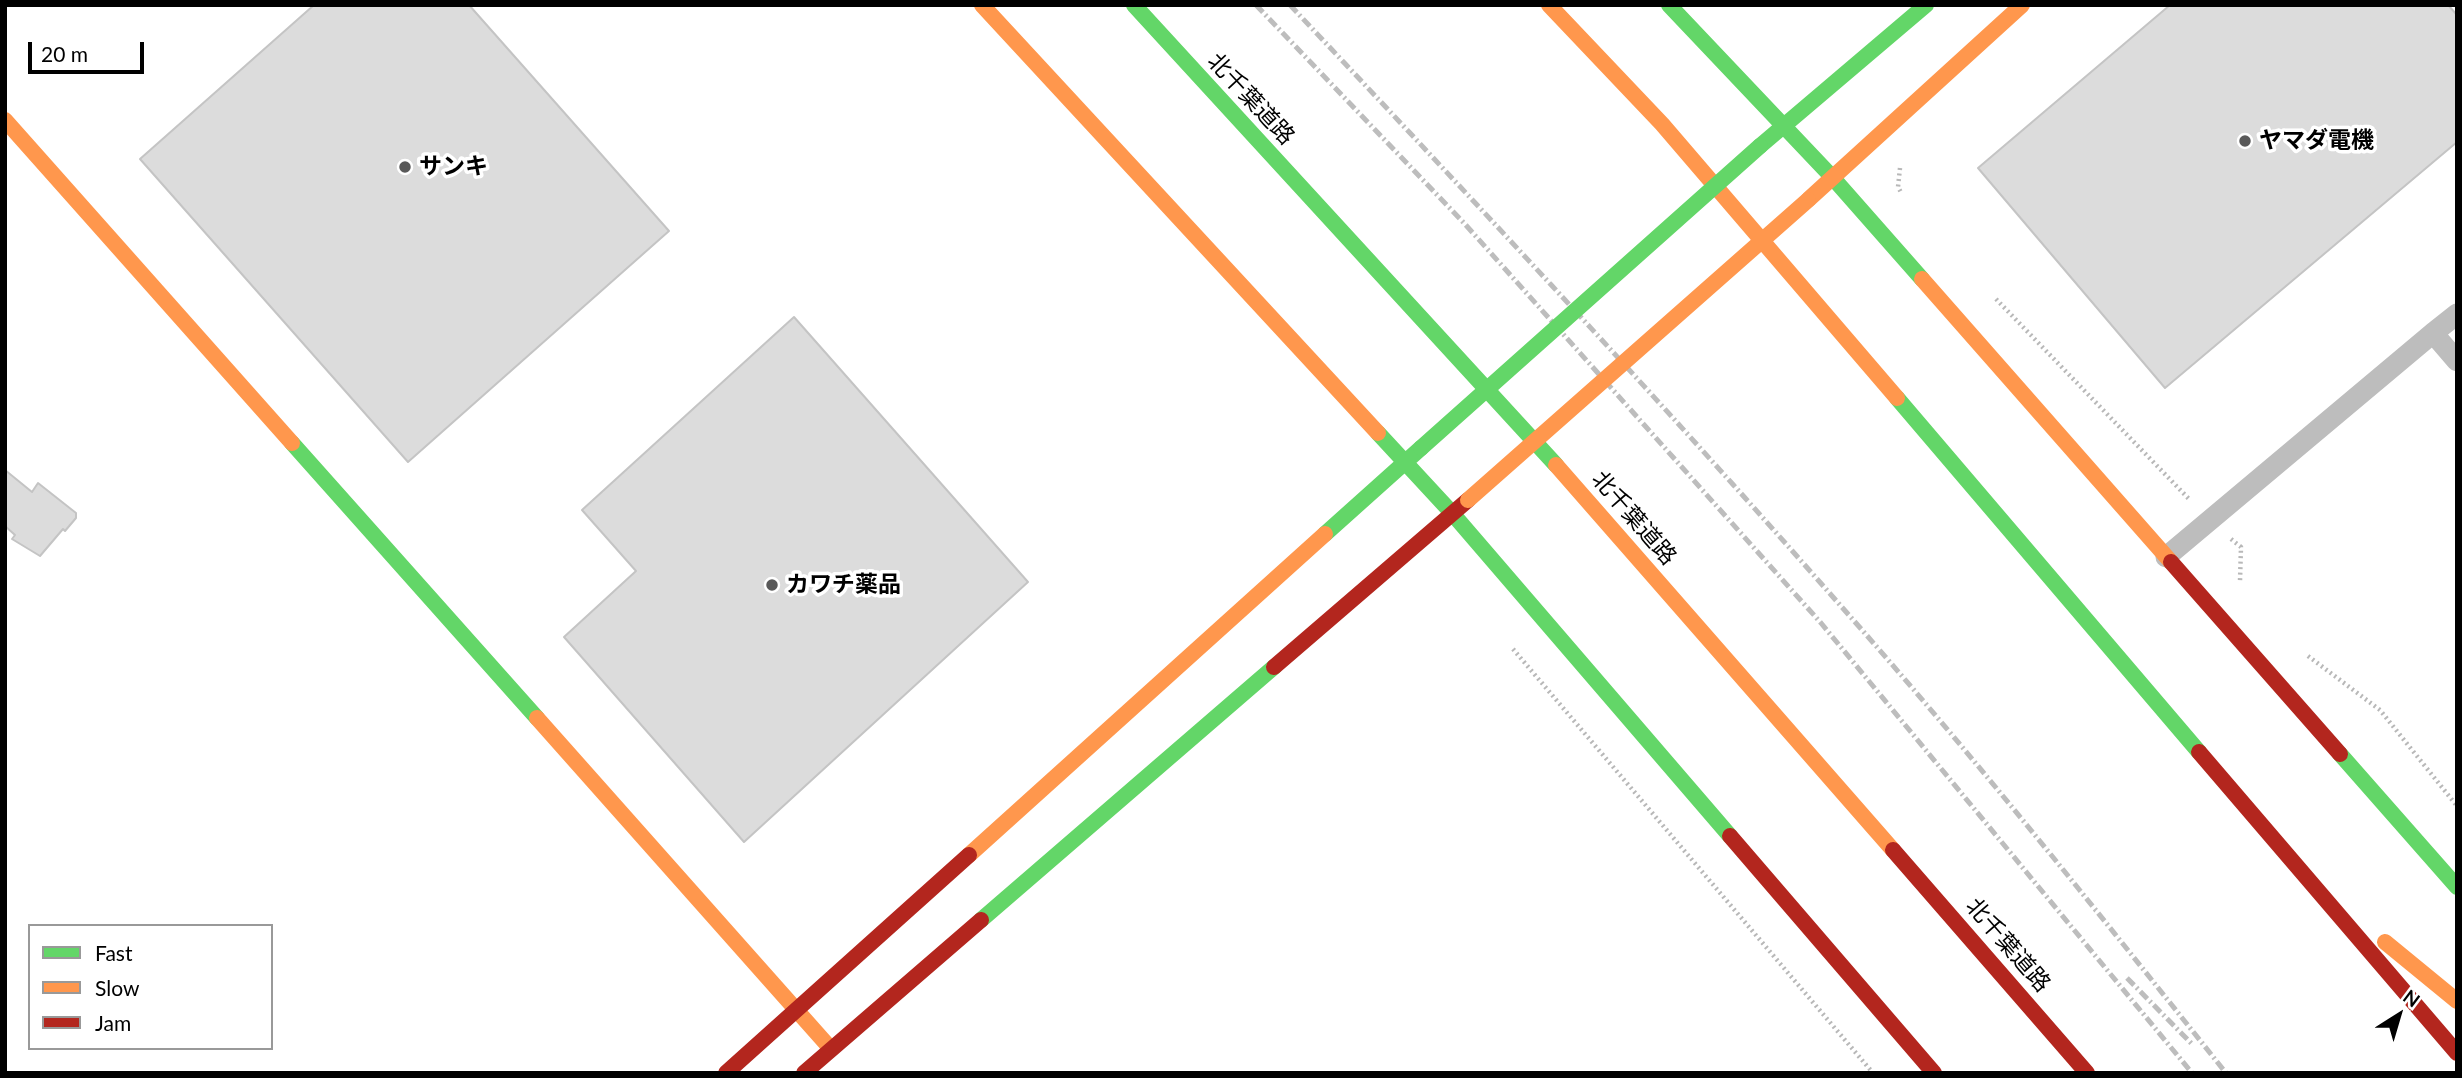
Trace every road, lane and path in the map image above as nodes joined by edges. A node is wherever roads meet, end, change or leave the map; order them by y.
1 (982, 5) edge
2 (1134, 5) edge
3 (1549, 5) edge
4 (1669, 5) edge
5 (1926, 5) edge
6 (2022, 5) edge
7 (5, 120) edge
8 (1784, 125) junction
9 (1900, 160) dead end
10 (1833, 178) junction
11 (1904, 197) dead end
12 (1991, 294) dead end
13 (2457, 314) edge
14 (2433, 333) junction
15 (2457, 361) edge
16 (1405, 462) junction
17 (1452, 513) junction
18 (2209, 521) junction
19 (2166, 557) junction
20 (2240, 587) dead end
21 (1506, 641) dead end
22 (2303, 652) dead end
23 (2457, 806) edge
24 (2315, 886) junction
25 (2457, 887) edge
26 (2457, 1002) edge
27 (797, 1011) junction
28 (831, 1049) junction
29 (2457, 1053) edge
30 (726, 1073) edge
31 (804, 1073) edge
32 (1872, 1073) edge
33 (1934, 1073) edge
34 (2087, 1073) edge

1 - 16 main road
2 - 34 main road, 北千葉道路
3 - 24 main road
4 - 8 main road
5 - 8 main road
6 - 10 main road
7 - 27 main road
8 - 10 main road
8 - 16 main road, bridge
9 - 11 path
10 - 17 main road, bridge
10 - 19 main road
12 - 18 path
13 - 14 lane
14 - 15 lane
14 - 18 lane
16 - 17 main road
16 - 27 main road
17 - 28 main road
17 - 33 main road
18 - 19 lane
18 - 20 path
19 - 25 main road
21 - 32 path
22 - 23 path
24 - 26 main road
24 - 29 main road
27 - 28 main road
27 - 30 main road
28 - 31 main road

